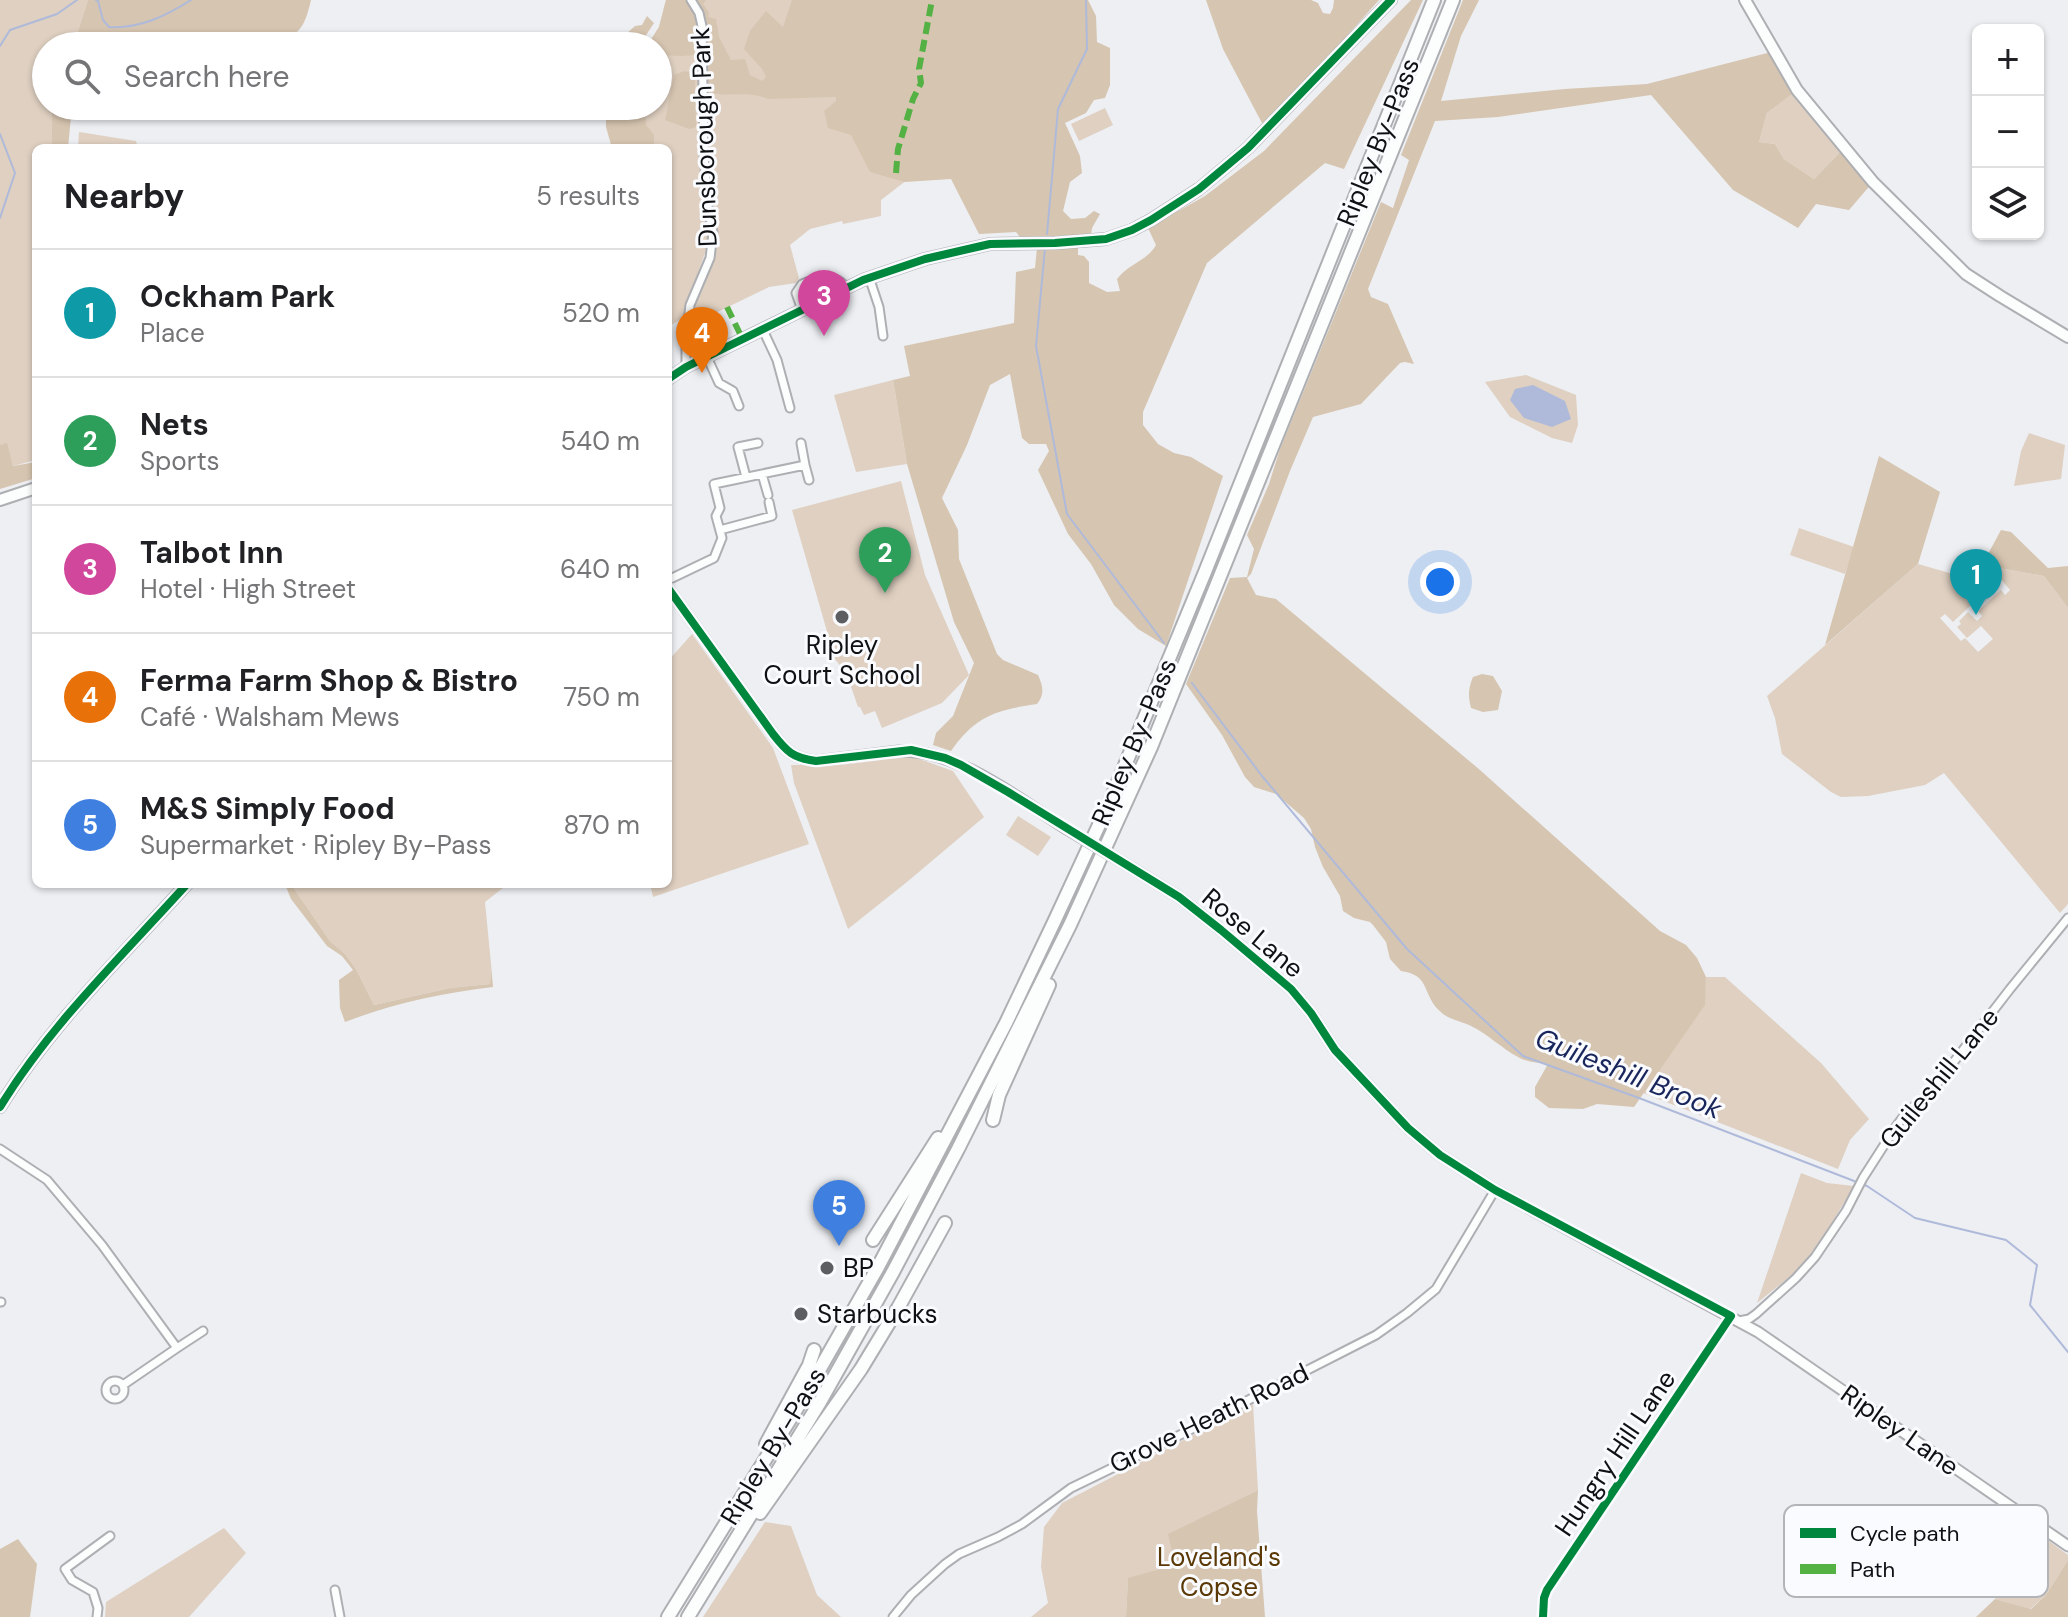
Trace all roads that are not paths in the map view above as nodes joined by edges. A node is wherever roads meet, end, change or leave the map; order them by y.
1 (691, 0) edge
2 (1391, 0) edge
3 (1434, 0) edge
4 (1453, 0) edge
5 (1745, 0) edge
6 (869, 277) junction
7 (846, 288) junction
8 (802, 310) junction
9 (763, 330) junction
10 (883, 336) dead end
11 (2068, 337) edge
12 (707, 357) junction
13 (686, 367) junction
14 (672, 376) edge
15 (739, 406) dead end
16 (790, 408) dead end
17 (758, 443) dead end
18 (801, 443) dead end
19 (805, 465) junction
20 (762, 474) junction
21 (746, 477) junction
22 (809, 480) dead end
23 (32, 489) edge
24 (0, 500) edge
25 (720, 530) junction
26 (672, 578) edge
27 (672, 594) edge
28 (183, 888) edge
29 (2068, 918) edge
30 (1070, 925) junction
31 (1006, 1023) junction
32 (0, 1107) edge
33 (993, 1120) dead end
34 (0, 1149) edge
35 (1495, 1190) junction
36 (945, 1223) dead end
37 (873, 1240) dead end
38 (1756, 1314) junction
39 (1735, 1318) junction
40 (203, 1331) dead end
41 (1758, 1332) junction
42 (177, 1348) junction
43 (814, 1350) dead end
44 (123, 1385) dead end
45 (2009, 1505) edge
46 (2048, 1532) edge
47 (110, 1536) dead end
48 (2068, 1546) edge
49 (335, 1590) dead end
50 (683, 1594) junction
51 (696, 1604) junction
52 (97, 1617) edge
53 (340, 1617) edge
54 (668, 1617) edge
55 (688, 1617) edge
56 (893, 1617) edge
57 (1543, 1617) edge

1 - 13 street, Dunsborough Park
2 - 6 main road
3 - 31 highway, Ripley By-Pass
4 - 30 highway, Ripley By-Pass
5 - 11 main road
6 - 7 main road
6 - 10 street
7 - 8 main road
7 - 8 street
8 - 9 main road
9 - 12 main road
9 - 16 street
12 - 13 main road
12 - 15 street
13 - 14 main road
17 - 21 street
18 - 19 street
19 - 20 street
19 - 22 street
20 - 21 street
20 - 25 street
21 - 25 street
23 - 24 main road
25 - 26 street
27 - 35 street, Rose Lane, bridge
28 - 32 main road
29 - 38 street, Guileshill Lane
30 - 33 highway
30 - 51 highway, Ripley By-Pass
31 - 37 highway
31 - 50 highway, Ripley By-Pass
34 - 42 street
35 - 39 street, Rose Lane
35 - 56 street, Grove Heath Road
36 - 51 highway
38 - 39 street, Guileshill Lane
38 - 41 street
39 - 41 street, Ripley Lane
39 - 57 street, Hungry Hill Lane
40 - 42 street
41 - 45 street, Ripley Lane
42 - 44 street
43 - 50 highway
46 - 48 street, Ripley Lane
47 - 52 street
49 - 53 street
50 - 54 highway, Ripley By-Pass
51 - 55 highway, Ripley By-Pass

